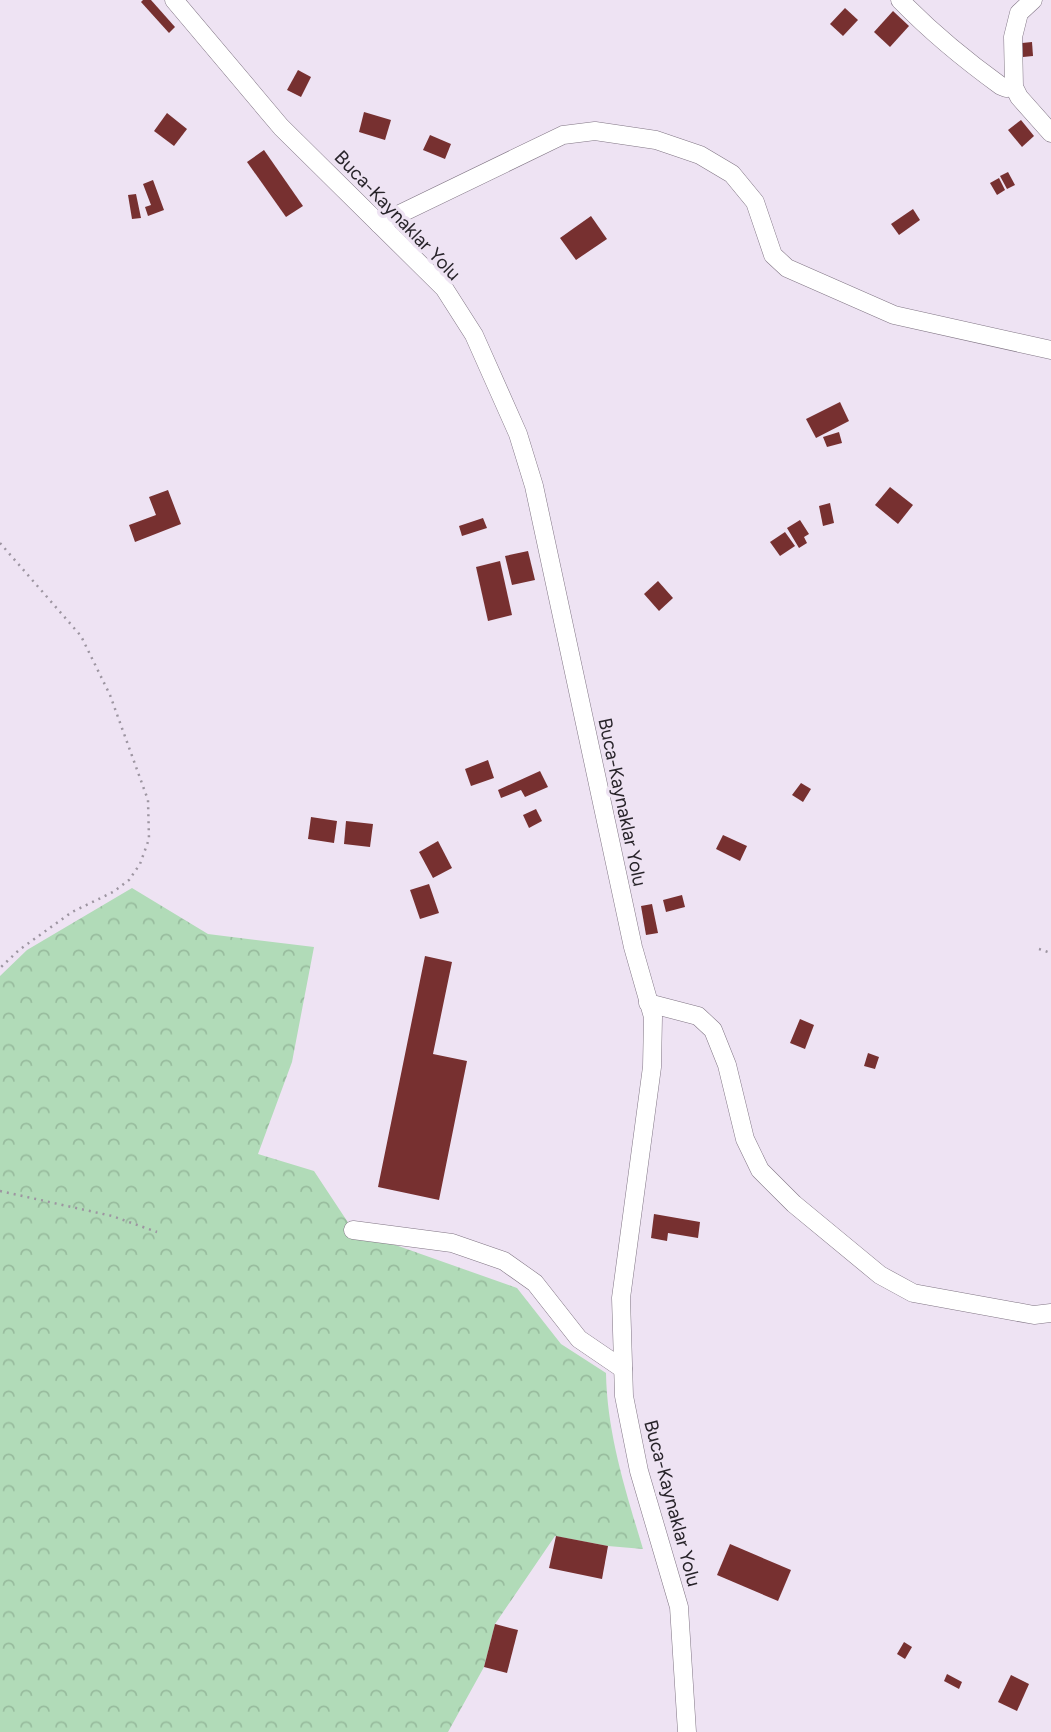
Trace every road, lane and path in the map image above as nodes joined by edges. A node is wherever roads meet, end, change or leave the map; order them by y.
1 (174, 0) edge
2 (900, 0) edge
3 (1033, 0) edge
4 (1014, 87) junction
5 (1051, 133) edge
6 (379, 224) junction
7 (1051, 350) edge
8 (0, 543) edge
9 (1039, 949) dead end
10 (1051, 953) edge
11 (0, 968) edge
12 (649, 1003) junction
13 (0, 1191) edge
14 (353, 1230) dead end
15 (157, 1233) dead end
16 (1051, 1313) edge
17 (624, 1369) junction
18 (687, 1732) edge

1 - 6 street, Buca-Kaynaklar Yolu
2 - 4 street
3 - 4 street
4 - 5 street
6 - 7 street
6 - 12 street, Buca-Kaynaklar Yolu
8 - 11 path
9 - 10 path
12 - 16 street
12 - 17 street, Buca-Kaynaklar Yolu
13 - 15 path
14 - 17 street
17 - 18 street, Buca-Kaynaklar Yolu

